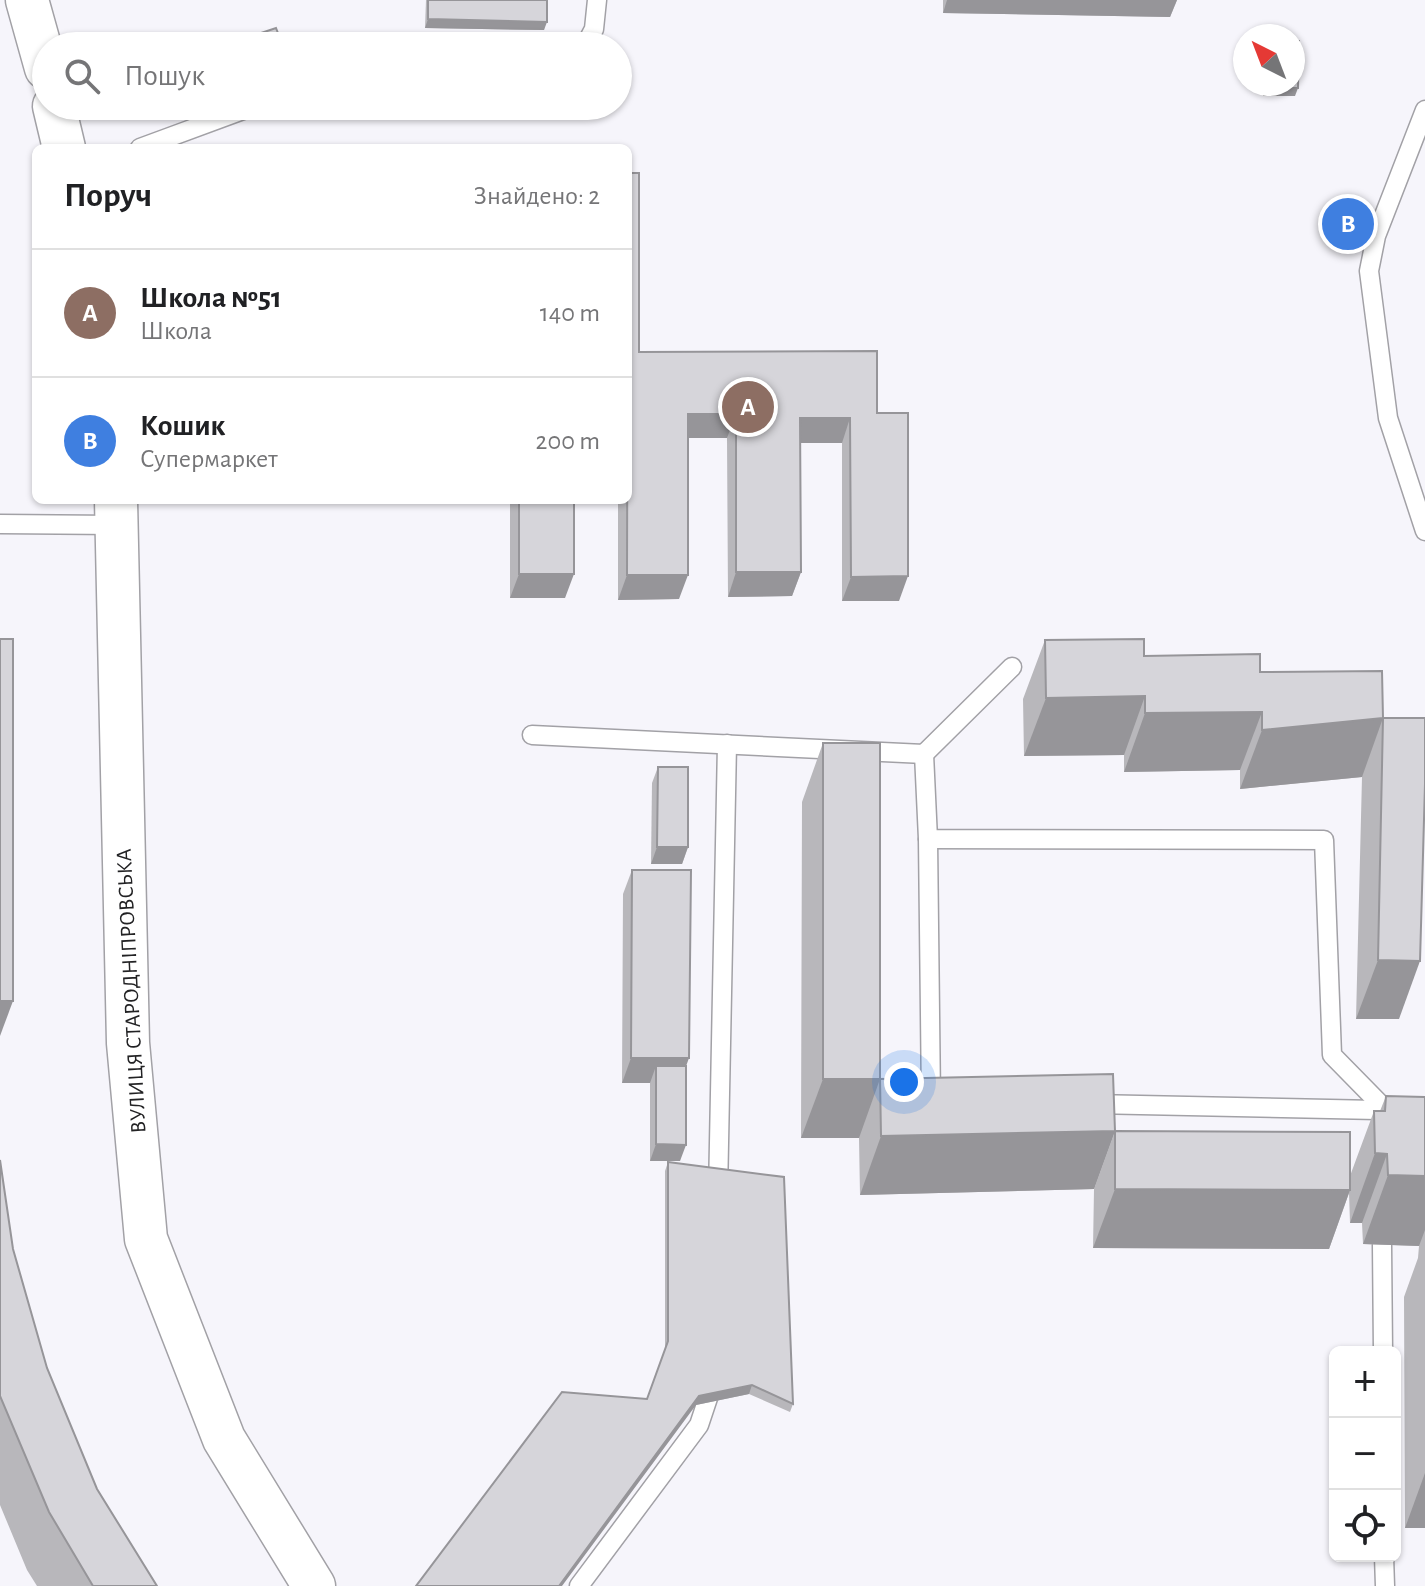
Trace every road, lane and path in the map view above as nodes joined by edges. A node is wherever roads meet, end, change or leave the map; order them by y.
1 (27, 0) edge
2 (597, 0) edge
3 (36, 32) edge
4 (592, 32) edge
5 (1425, 110) edge
6 (57, 120) edge
7 (216, 120) edge
8 (63, 144) edge
9 (151, 144) edge
10 (116, 512) edge
11 (0, 524) edge
12 (1425, 531) edge
13 (1012, 667) dead end
14 (532, 735) dead end
15 (727, 744) junction
16 (924, 754) junction
17 (928, 839) junction
18 (946, 1101) edge
19 (1072, 1104) edge
20 (1386, 1110) junction
21 (1425, 1111) edge
22 (1384, 1152) edge
23 (718, 1214) edge
24 (1382, 1245) dead end
25 (1383, 1346) edge
26 (714, 1353) edge
27 (1384, 1562) edge
28 (314, 1586) edge
29 (579, 1586) edge
30 (1385, 1586) edge

1 - 3 street
2 - 4 lane
5 - 12 lane
6 - 8 street
7 - 9 lane
10 - 11 lane
10 - 28 street, ВУЛИЦЯ СТАРОДНІПРОВСЬКА
13 - 16 lane
14 - 15 lane
15 - 16 lane
15 - 23 lane
16 - 17 lane
17 - 18 lane
17 - 20 lane
19 - 20 lane
20 - 21 lane
20 - 22 lane
24 - 25 lane
26 - 29 lane
27 - 30 lane

